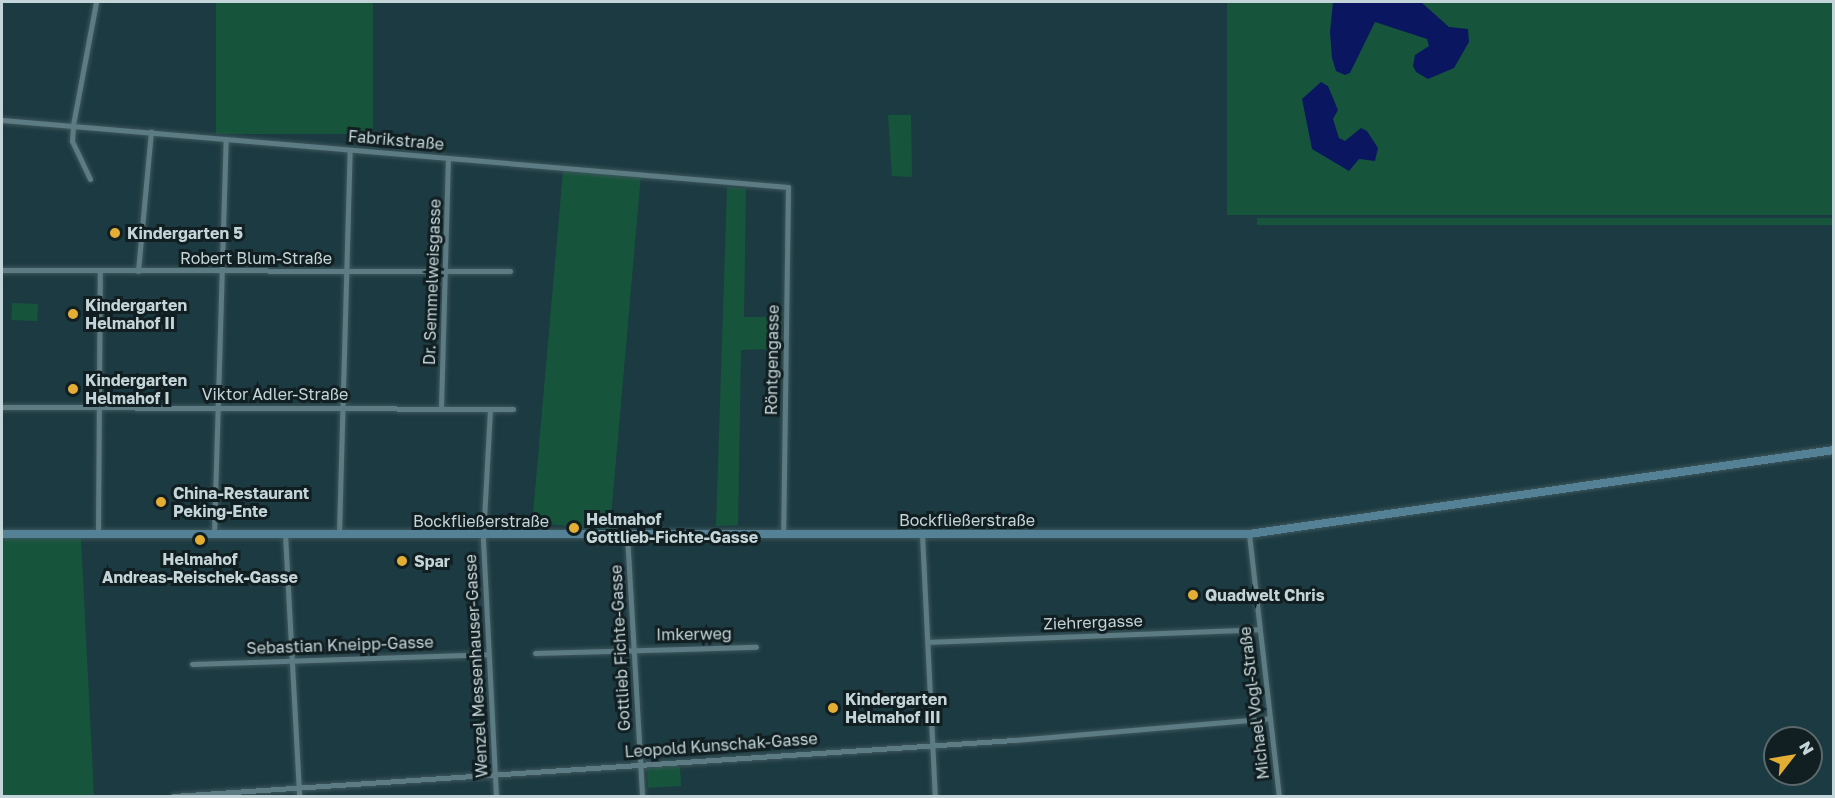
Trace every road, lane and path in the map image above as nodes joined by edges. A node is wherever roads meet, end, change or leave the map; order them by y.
1 (96, 2) edge
2 (2, 120) edge
3 (73, 125) junction
4 (151, 132) junction
5 (226, 140) junction
6 (350, 150) junction
7 (448, 159) junction
8 (90, 179) dead end
9 (788, 187) joint
10 (2, 270) edge
11 (100, 270) junction
12 (138, 271) junction
13 (222, 271) junction
14 (347, 271) junction
15 (510, 271) dead end
16 (446, 272) junction
17 (2, 407) edge
18 (100, 407) junction
19 (219, 407) junction
20 (441, 407) junction
21 (344, 408) junction
22 (490, 409) junction
23 (513, 409) dead end
24 (1833, 450) edge
25 (99, 532) junction
26 (214, 533) junction
27 (339, 533) junction
28 (2, 534) edge
29 (285, 534) junction
30 (484, 534) junction
31 (627, 534) junction
32 (783, 534) junction
33 (922, 534) junction
34 (1249, 534) junction
35 (1259, 629) junction
36 (928, 642) junction
37 (756, 647) dead end
38 (633, 648) junction
39 (535, 653) dead end
40 (488, 654) junction
41 (292, 662) junction
42 (192, 664) dead end
43 (1270, 718) junction
44 (932, 744) junction
45 (640, 764) junction
46 (496, 773) junction
47 (298, 788) junction
48 (173, 796) edge
49 (299, 796) edge
50 (496, 796) edge
51 (642, 796) edge
52 (934, 796) edge
53 (1279, 796) edge

1 - 3 street
2 - 3 street, Fabrikstraße
3 - 4 street, Fabrikstraße
3 - 8 street
4 - 5 street, Fabrikstraße
4 - 12 street
5 - 6 street, Fabrikstraße
5 - 13 street
6 - 7 street, Fabrikstraße
6 - 14 street
7 - 9 street, Fabrikstraße
7 - 16 street, Dr. Semmelweisgasse
9 - 32 street, Röntgengasse
10 - 11 street, Robert Blum-Straße
11 - 12 street, Robert Blum-Straße
11 - 18 street
12 - 13 street, Robert Blum-Straße
13 - 14 street, Robert Blum-Straße
13 - 19 street
14 - 16 street, Robert Blum-Straße
14 - 21 street
15 - 16 street, Robert Blum-Straße
16 - 20 street, Dr. Semmelweisgasse
17 - 18 street, Viktor Adler-Straße
18 - 19 street, Viktor Adler-Straße
18 - 25 street
19 - 21 street, Viktor Adler-Straße
19 - 26 street
20 - 21 street, Viktor Adler-Straße
20 - 22 street, Viktor Adler-Straße
21 - 27 street
22 - 23 street, Viktor Adler-Straße
22 - 30 street, Wenzel Messenhauser-Gasse
24 - 34 main road, Bockfließerstraße
25 - 26 main road, Bockfließerstraße
25 - 28 main road, Bockfließerstraße
26 - 29 main road, Bockfließerstraße
27 - 29 main road, Bockfließerstraße
27 - 30 main road, Bockfließerstraße
29 - 41 street
30 - 31 main road, Bockfließerstraße
30 - 40 street, Wenzel Messenhauser-Gasse
31 - 32 main road, Bockfließerstraße
31 - 38 street, Gottlieb Fichte-Gasse
32 - 33 main road, Bockfließerstraße
33 - 34 main road, Bockfließerstraße
33 - 36 street
34 - 35 street, Michael Vogl-Straße
35 - 36 street, Ziehrergasse
35 - 43 street, Michael Vogl-Straße
36 - 44 street
37 - 38 street, Imkerweg
38 - 39 street
38 - 45 street, Gottlieb Fichte-Gasse
40 - 41 street, Sebastian Kneipp-Gasse
40 - 46 street, Wenzel Messenhauser-Gasse
41 - 42 street, Sebastian Kneipp-Gasse
41 - 47 street
43 - 44 street, Leopold Kunschak-Gasse
43 - 53 street, Michael Vogl-Straße
44 - 45 street, Leopold Kunschak-Gasse
44 - 52 street
45 - 46 street, Leopold Kunschak-Gasse
45 - 51 street, Gottlieb Fichte-Gasse
46 - 47 street, Leopold Kunschak-Gasse
46 - 50 street, Wenzel Messenhauser-Gasse
47 - 48 street, Leopold Kunschak-Gasse
47 - 49 street

